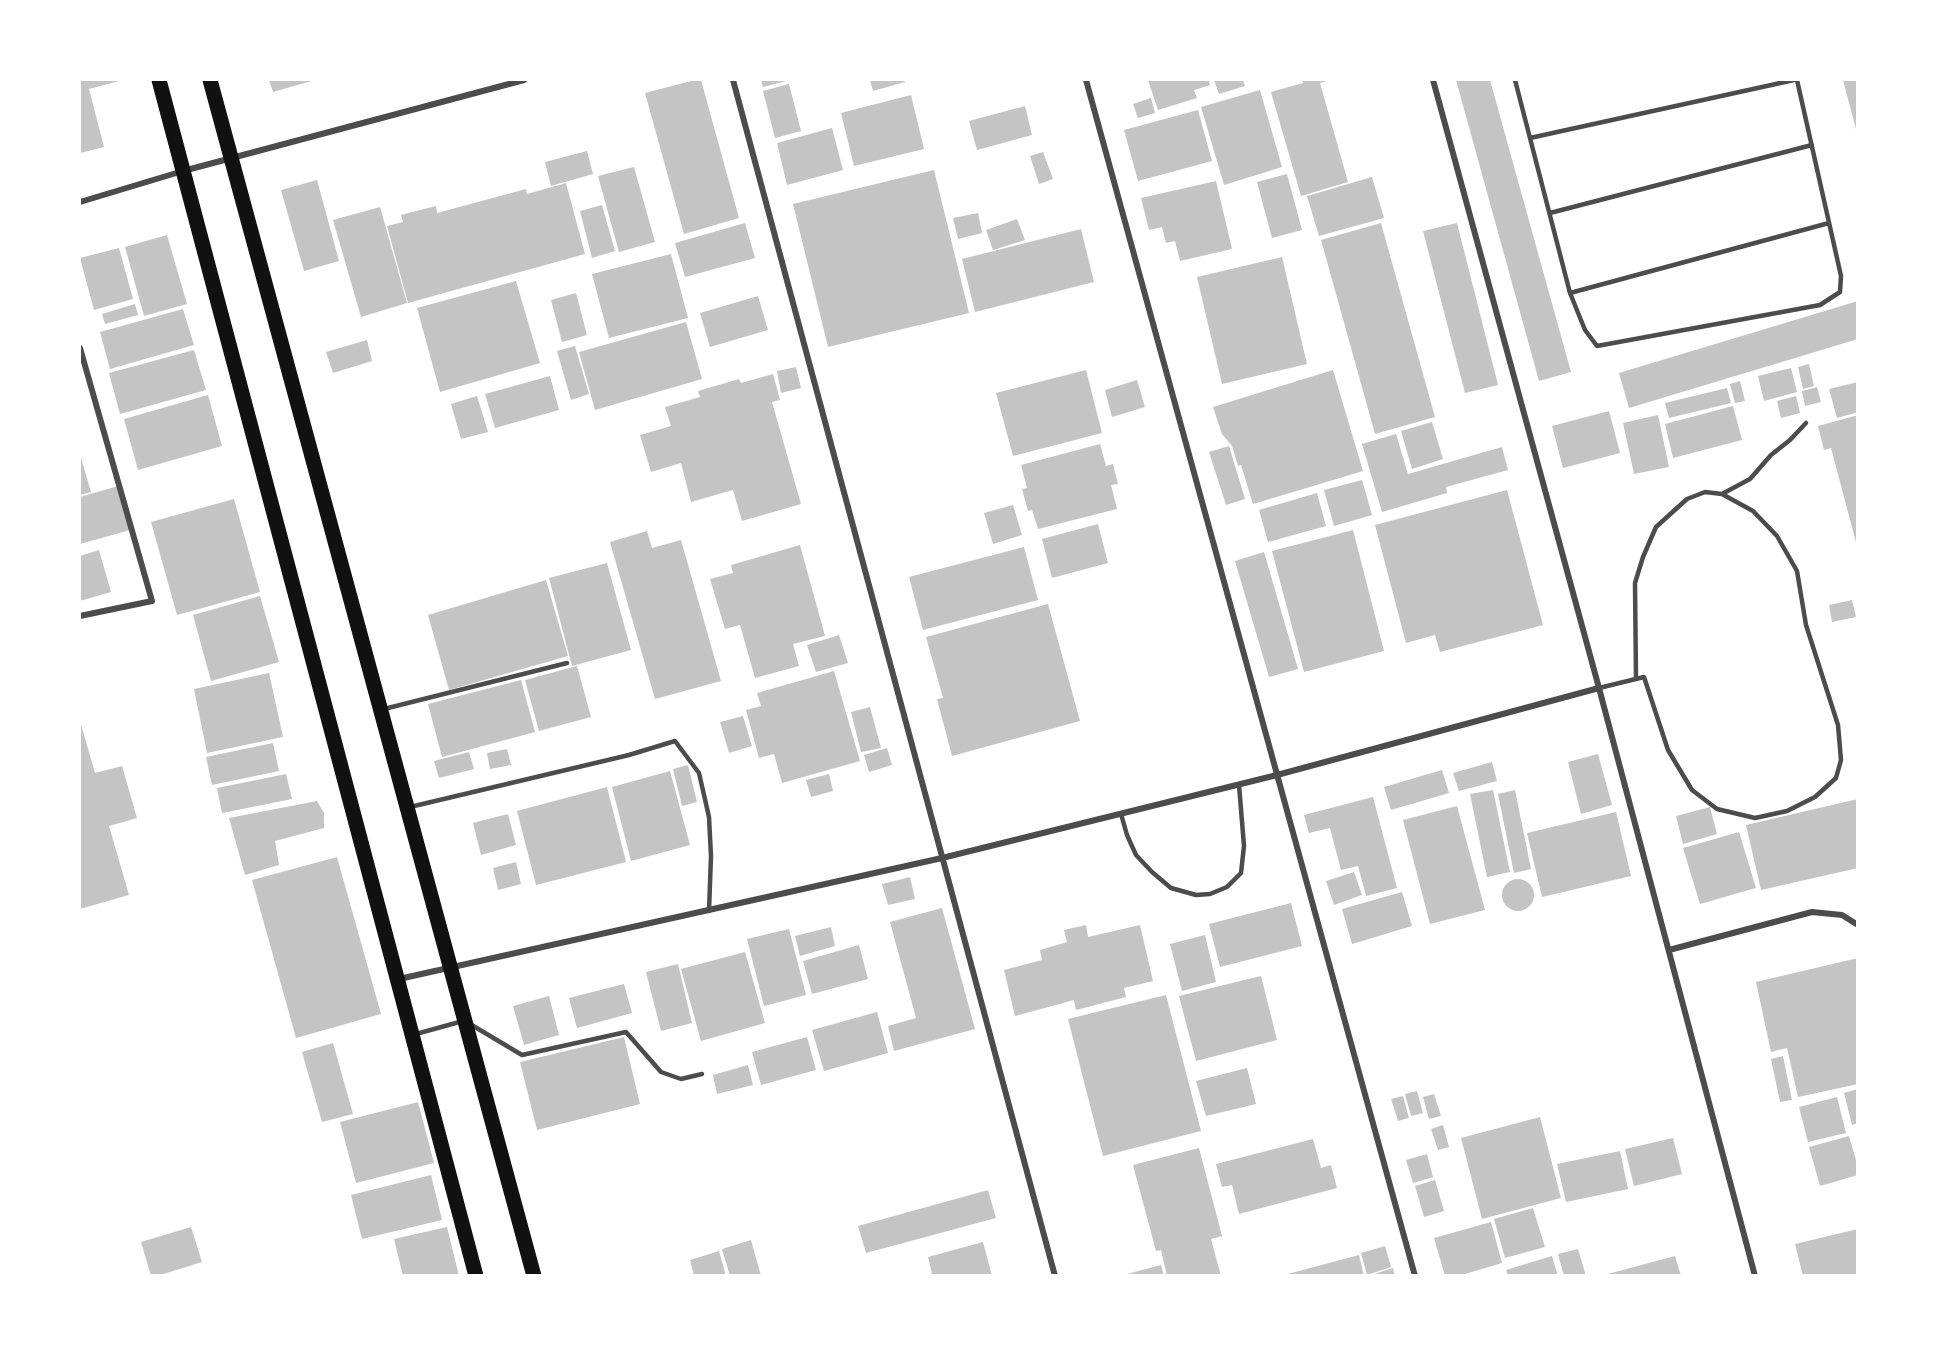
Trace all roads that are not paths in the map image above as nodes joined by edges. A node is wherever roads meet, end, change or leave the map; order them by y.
1 (159, 80) edge
2 (210, 80) edge
3 (524, 80) edge
4 (733, 80) edge
5 (1086, 80) edge
6 (1433, 80) edge
7 (1515, 80) edge
8 (1795, 80) edge
9 (1530, 138) junction
10 (1812, 145) junction
11 (231, 159) junction
12 (183, 171) junction
13 (80, 202) edge
14 (1550, 213) junction
15 (1829, 223) junction
16 (1570, 293) junction
17 (80, 348) edge
18 (1806, 423) dead end
19 (1722, 494) junction
20 (80, 616) edge
21 (567, 663) dead end
22 (1636, 679) junction
23 (1599, 688) junction
24 (381, 710) junction
25 (1277, 775) junction
26 (1239, 785) junction
27 (408, 808) junction
28 (1121, 814) junction
29 (942, 858) junction
30 (709, 911) junction
31 (1857, 925) edge
32 (1669, 950) junction
33 (452, 968) junction
34 (399, 979) junction
35 (465, 1021) junction
36 (413, 1035) junction
37 (702, 1074) dead end
38 (476, 1275) edge
39 (534, 1275) edge
40 (1055, 1275) edge
41 (1416, 1275) edge
42 (1755, 1275) edge

1 - 12 main road
2 - 11 main road
3 - 11 street
4 - 29 street
5 - 25 street
6 - 23 street
7 - 9 lane
8 - 9 lane
8 - 10 lane
9 - 14 lane
10 - 14 lane
10 - 15 lane
11 - 12 street
11 - 24 main road
12 - 13 street
12 - 34 main road
14 - 16 lane
15 - 16 lane
15 - 16 lane
17 - 20 street
18 - 19 lane
19 - 22 lane
19 - 22 lane
21 - 24 lane
22 - 23 lane
23 - 25 street
23 - 32 street
24 - 27 main road
25 - 26 street
25 - 41 street
26 - 28 street
26 - 28 lane
27 - 30 lane
27 - 33 main road
28 - 29 street
29 - 30 street
29 - 40 street
30 - 33 street
31 - 32 street
32 - 42 street
33 - 34 street
33 - 35 main road
34 - 36 main road
35 - 36 lane
35 - 37 lane
35 - 39 main road
36 - 38 main road

